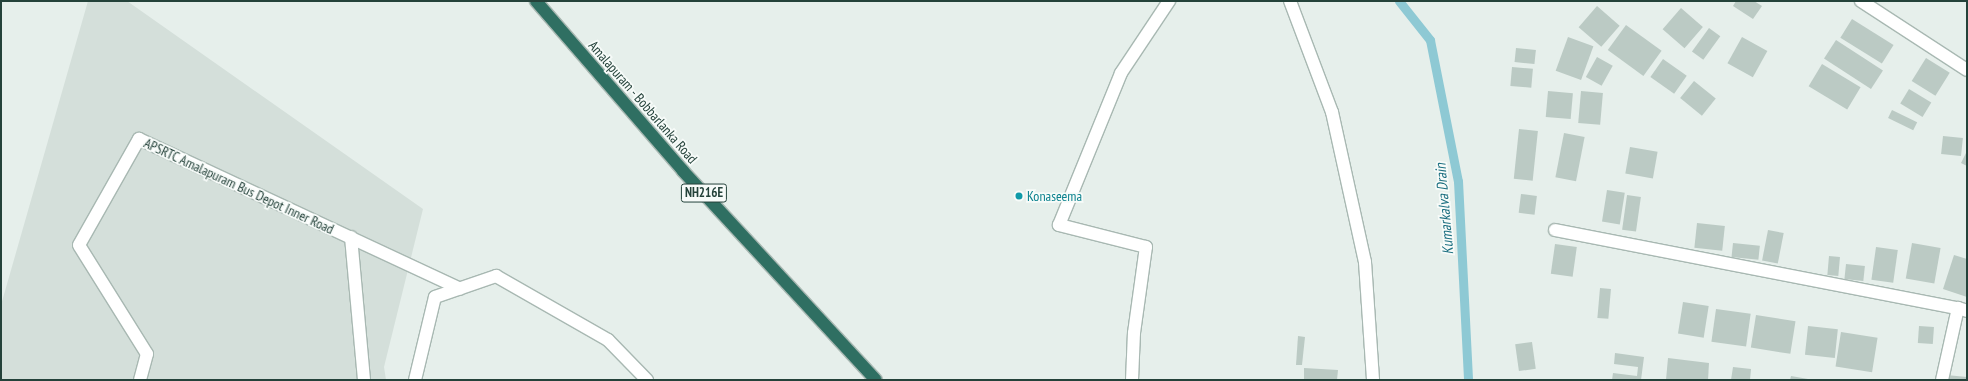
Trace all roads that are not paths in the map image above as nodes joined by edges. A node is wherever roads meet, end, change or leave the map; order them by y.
1 (536, 1) edge
2 (1169, 1) edge
3 (1290, 1) edge
4 (1861, 1) edge
5 (1967, 70) edge
6 (1555, 230) dead end
7 (350, 237) junction
8 (460, 289) junction
9 (1962, 310) edge
10 (140, 380) edge
11 (364, 380) edge
12 (415, 380) edge
13 (646, 380) edge
14 (876, 380) edge
15 (1132, 380) edge
16 (1372, 380) edge
17 (1942, 380) edge

1 - 14 highway, Amalapuram - Bobbarlanka Road / NH216E
2 - 15 street
3 - 16 street
4 - 5 street
6 - 9 street
7 - 8 street, APSRTC Amalapuram Bus Depot Inner Road
7 - 10 street, APSRTC Amalapuram Bus Depot Inner Road
7 - 11 street, APSRTC Amalapuram Bus Depot Inner Road
8 - 12 street
8 - 13 street
9 - 17 street

